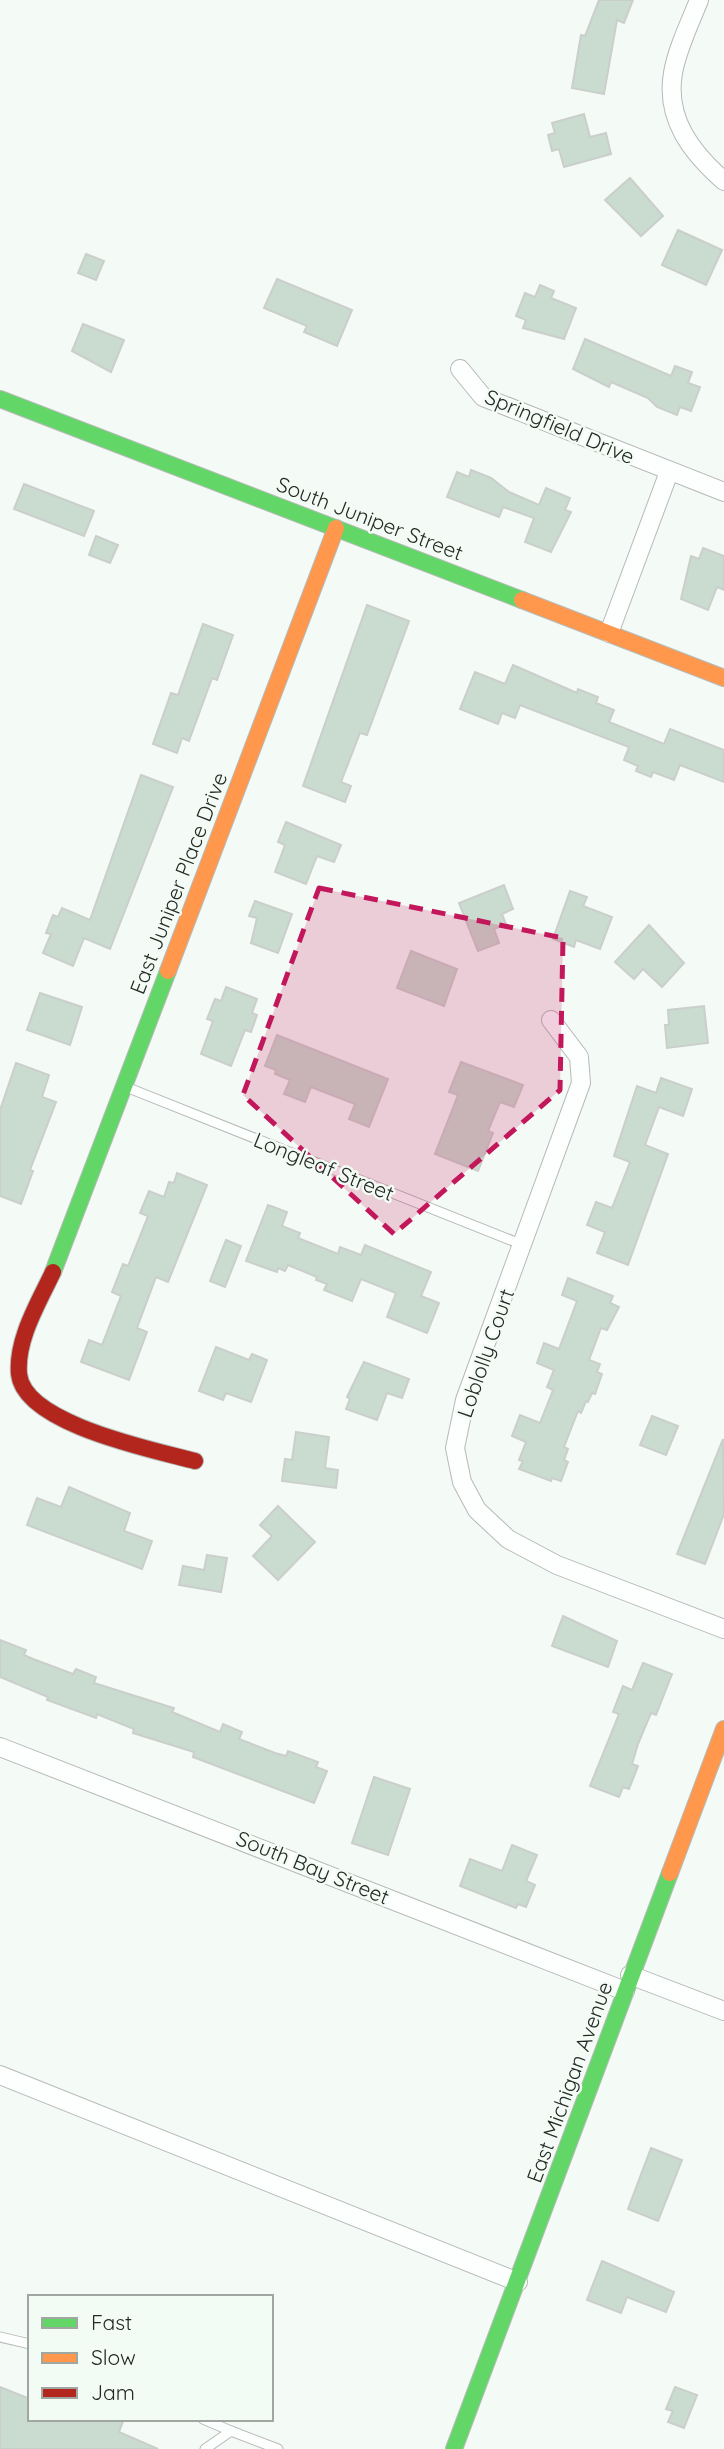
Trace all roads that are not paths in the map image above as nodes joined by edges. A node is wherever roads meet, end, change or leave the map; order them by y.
1 (699, 0) edge
2 (724, 181) edge
3 (460, 369) dead end
4 (0, 399) edge
5 (668, 472) junction
6 (724, 492) edge
7 (336, 528) junction
8 (609, 633) junction
9 (724, 678) edge
10 (551, 1020) dead end
11 (124, 1087) junction
12 (524, 1245) junction
13 (195, 1461) dead end
14 (724, 1629) edge
15 (724, 1729) edge
16 (0, 1746) edge
17 (628, 1983) junction
18 (724, 2011) edge
19 (0, 2075) edge
20 (518, 2282) junction
21 (0, 2337) edge
22 (28, 2344) edge
23 (208, 2421) edge
24 (231, 2431) junction
25 (205, 2449) edge
26 (278, 2449) edge
27 (454, 2449) edge

1 - 2 street
3 - 5 street, Springfield Drive
4 - 7 street, South Juniper Street
5 - 6 street, Springfield Drive
5 - 8 street
7 - 8 street, South Juniper Street
7 - 11 street, East Juniper Place Drive
8 - 9 street, South Juniper Street
10 - 12 street, Loblolly Court
11 - 12 lane, Longleaf Street
11 - 13 street, East Juniper Place Drive
12 - 14 street, Loblolly Court
15 - 17 street, East Michigan Avenue
16 - 17 street, South Bay Street
17 - 18 street, South Bay Street
17 - 20 street, East Michigan Avenue
19 - 20 street
20 - 27 street, East Michigan Avenue
21 - 22 lane
23 - 24 lane
24 - 25 lane
24 - 26 lane

